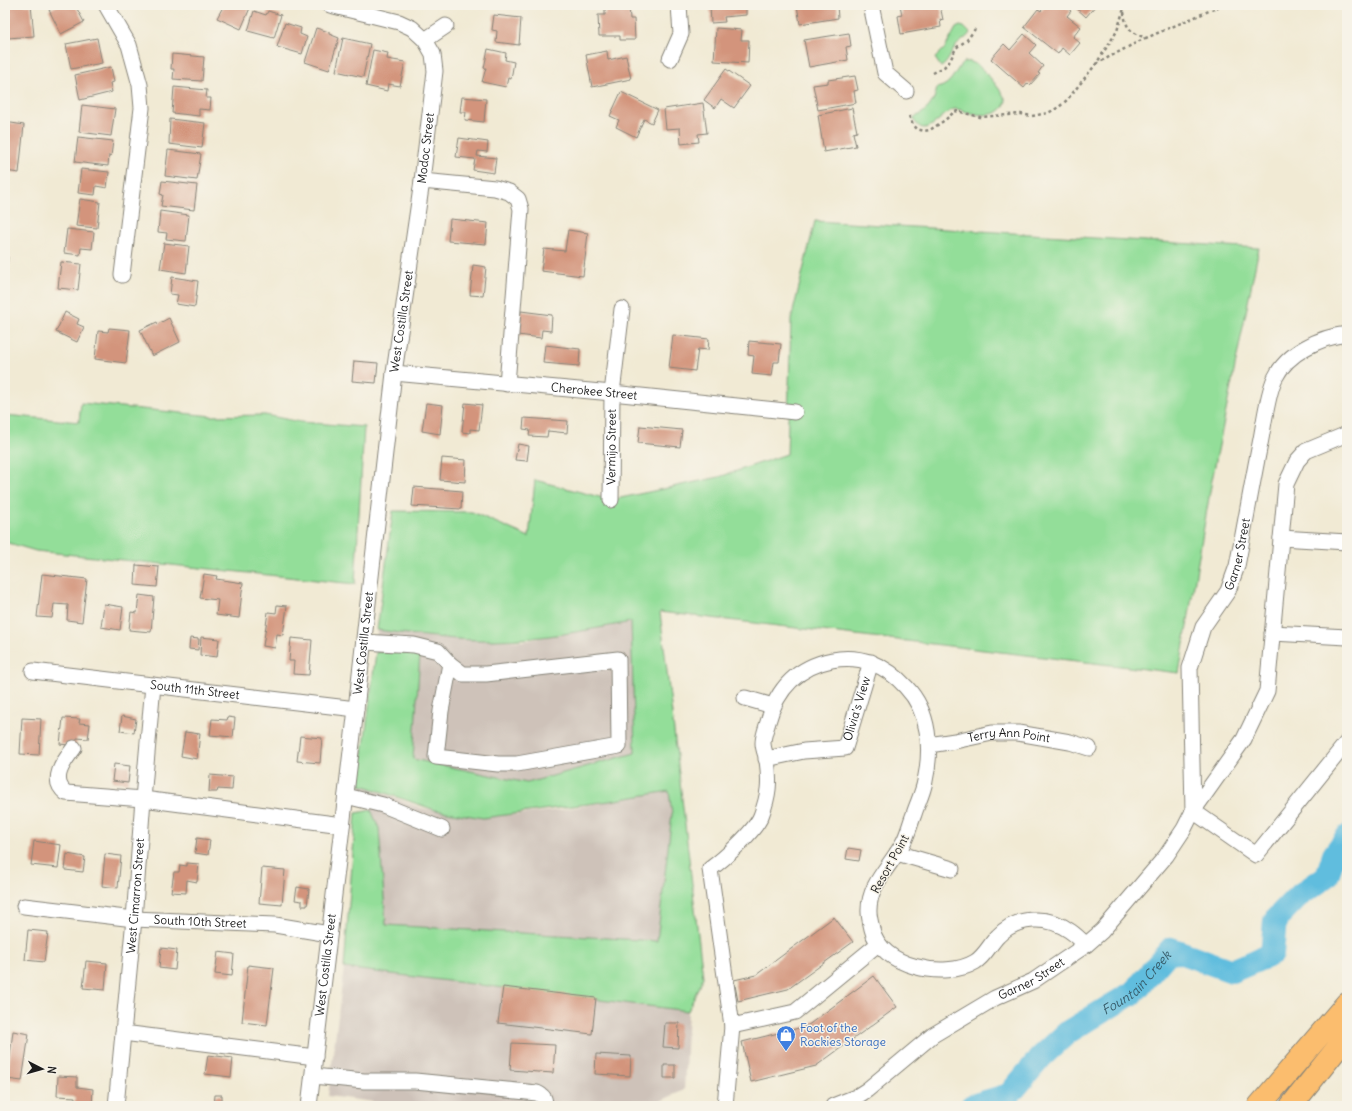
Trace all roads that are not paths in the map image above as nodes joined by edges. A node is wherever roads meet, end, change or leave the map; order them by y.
1 (106, 5) edge
2 (330, 5) edge
3 (679, 5) edge
4 (871, 5) edge
5 (446, 26) dead end
6 (425, 40) junction
7 (670, 59) dead end
8 (906, 91) dead end
9 (422, 181) junction
10 (122, 275) dead end
11 (622, 309) dead end
12 (1347, 334) edge
13 (394, 374) junction
14 (508, 384) junction
15 (612, 393) junction
16 (795, 412) dead end
17 (1347, 434) edge
18 (611, 500) dead end
19 (1281, 538) junction
20 (1347, 542) edge
21 (1272, 633) junction
22 (1347, 637) edge
23 (364, 642) junction
24 (871, 662) junction
25 (450, 664) junction
26 (33, 671) dead end
27 (153, 685) junction
28 (745, 698) dead end
29 (773, 706) junction
30 (356, 709) junction
31 (1347, 742) edge
32 (929, 745) junction
33 (74, 748) dead end
34 (1089, 748) dead end
35 (766, 759) junction
36 (346, 796) junction
37 (143, 799) junction
38 (1193, 811) junction
39 (342, 825) junction
40 (442, 829) dead end
41 (897, 852) junction
42 (952, 869) dead end
43 (24, 906) dead end
44 (134, 919) junction
45 (329, 934) junction
46 (878, 944) junction
47 (1086, 945) junction
48 (1347, 1003) edge
49 (732, 1026) junction
50 (123, 1033) junction
51 (1347, 1036) edge
52 (315, 1057) junction
53 (313, 1076) junction
54 (116, 1106) edge
55 (309, 1106) edge
56 (545, 1106) edge
57 (725, 1106) edge
58 (833, 1106) edge
59 (1259, 1106) edge
60 (1291, 1106) edge

1 - 10 street
2 - 6 street, Modoc Street
3 - 7 street
4 - 8 street
5 - 6 street
6 - 9 street, Modoc Street
9 - 13 street, West Costilla Street
9 - 14 street, Modoc Street
11 - 15 street, Vermijo Street
12 - 38 street, Garner Street
13 - 14 street, Cherokee Street
13 - 23 street, West Costilla Street
14 - 15 street, Cherokee Street
15 - 16 street, Cherokee Street
15 - 18 street, Vermijo Street
17 - 19 street
19 - 20 street
19 - 21 street
21 - 22 street
21 - 38 street
23 - 25 street
23 - 30 street, West Costilla Street
24 - 29 street, Resort Point
24 - 32 street, Resort Point
24 - 35 street, Olivia's View
25 - 25 street
26 - 27 street, South 11th Street
27 - 30 street, South 11th Street
27 - 37 street, West Cimarron Street
28 - 29 street
29 - 35 street, Resort Point
30 - 36 street, West Costilla Street
31 - 38 street
32 - 34 street, Terry Ann Point
32 - 41 street, Resort Point
33 - 37 street
35 - 49 street, Resort Point
36 - 39 street, West Costilla Street
36 - 40 street
37 - 39 street
37 - 44 street, West Cimarron Street
38 - 47 street, Garner Street
39 - 45 street, West Costilla Street
41 - 42 street
41 - 46 street, Resort Point
43 - 44 street, South 10th Street
44 - 45 street, South 10th Street
44 - 50 street, West Cimarron Street
45 - 52 street, West Costilla Street
46 - 47 street, Resort Point
46 - 49 street
47 - 58 street, Garner Street
48 - 59 highway
49 - 57 street, Resort Point
50 - 52 street
50 - 54 street, West Cimarron Street
51 - 60 highway
52 - 53 street, West Costilla Street
53 - 55 street, West Costilla Street
53 - 56 street

